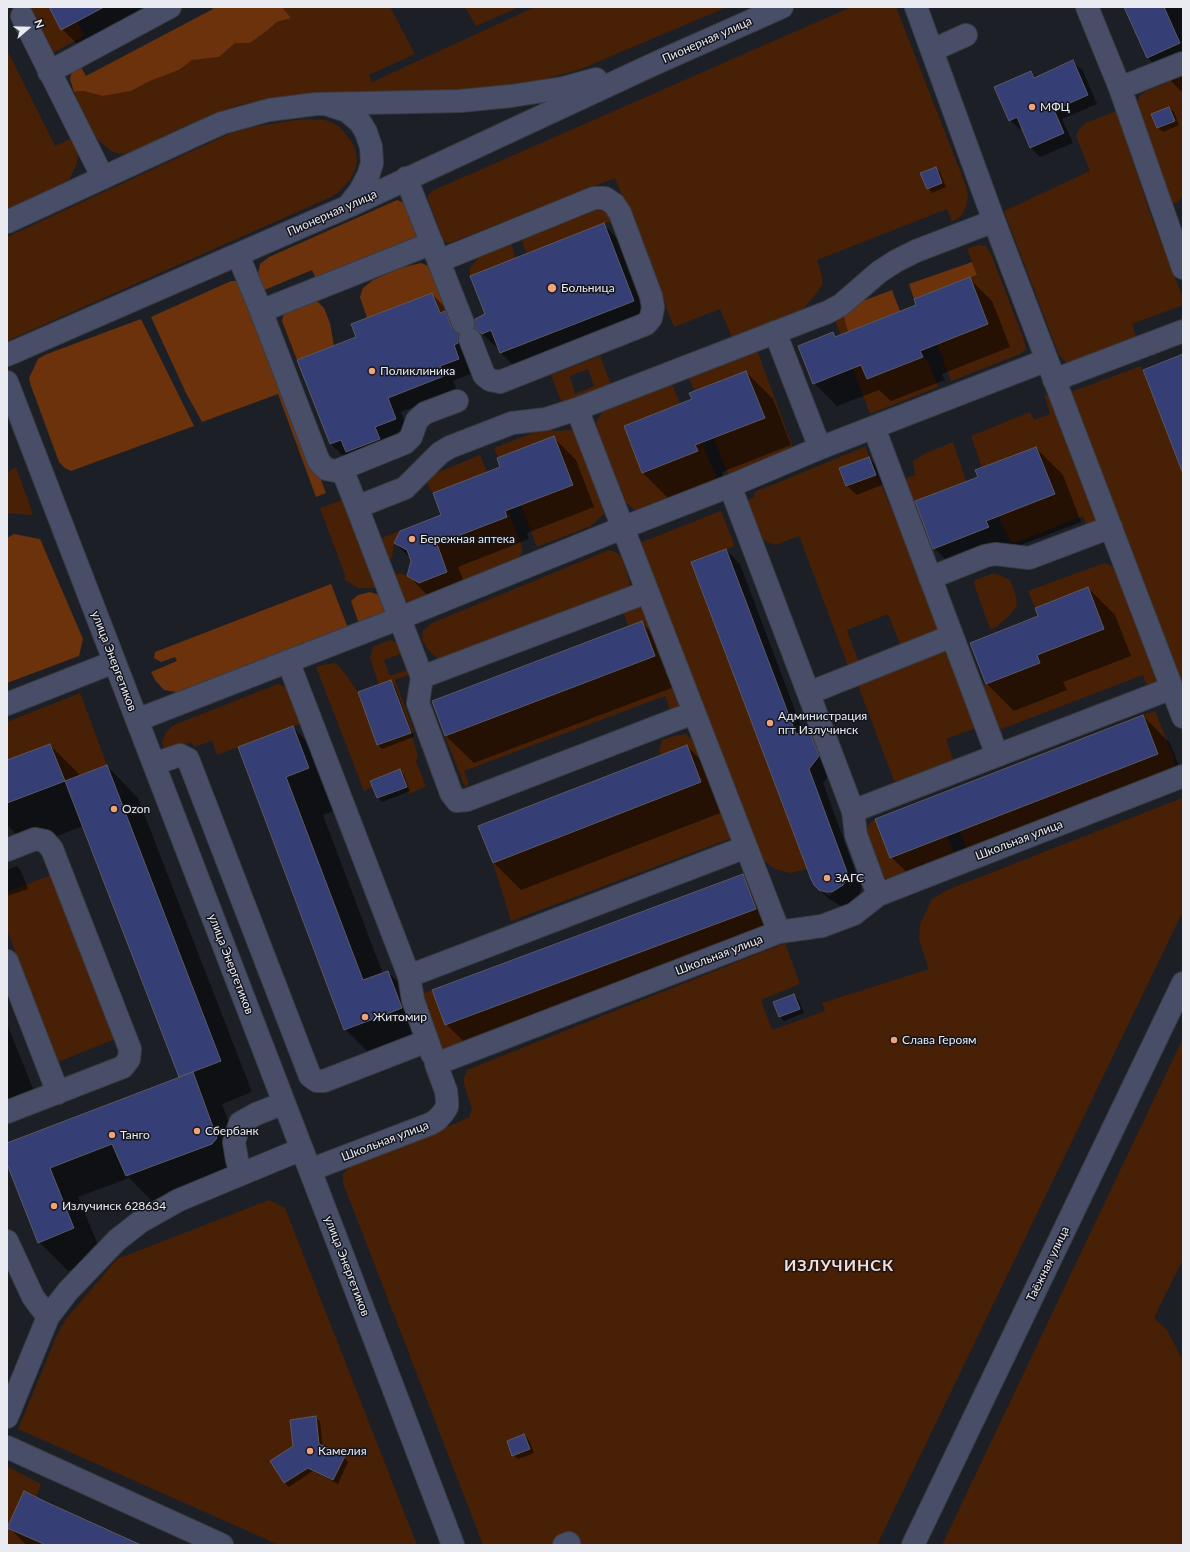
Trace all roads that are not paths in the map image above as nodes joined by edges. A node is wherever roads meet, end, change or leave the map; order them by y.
1 (170, 7) edge
2 (782, 7) edge
3 (916, 7) edge
4 (1087, 7) edge
5 (22, 16) dead end
6 (966, 35) dead end
7 (933, 50) junction
8 (1183, 63) edge
9 (654, 64) junction
10 (49, 72) junction
11 (1120, 88) junction
12 (316, 104) junction
13 (103, 178) junction
14 (406, 178) junction
15 (349, 206) junction
16 (1174, 213) edge
17 (994, 221) junction
18 (7, 222) edge
19 (435, 252) junction
20 (238, 255) junction
21 (1183, 268) edge
22 (261, 311) junction
23 (1183, 331) edge
24 (775, 332) junction
25 (7, 355) edge
26 (1051, 370) junction
27 (7, 382) edge
28 (457, 401) dead end
29 (577, 409) junction
30 (874, 428) junction
31 (820, 448) junction
32 (342, 469) junction
33 (730, 486) junction
34 (357, 507) junction
35 (1111, 527) junction
36 (622, 528) junction
37 (930, 578) junction
38 (647, 592) junction
39 (400, 618) junction
40 (952, 636) junction
41 (288, 661) junction
42 (114, 662) junction
43 (422, 677) junction
44 (1172, 688) junction
45 (809, 693) junction
46 (7, 704) edge
47 (693, 713) junction
48 (1183, 717) edge
49 (137, 720) junction
50 (997, 755) junction
51 (154, 764) junction
52 (1183, 776) edge
53 (853, 811) junction
54 (746, 847) junction
55 (7, 850) edge
56 (878, 895) junction
57 (779, 932) junction
58 (7, 961) edge
59 (409, 976) junction
60 (1183, 983) edge
61 (427, 1041) junction
62 (436, 1064) junction
63 (58, 1092) junction
64 (284, 1103) junction
65 (7, 1112) edge
66 (302, 1149) junction
67 (310, 1170) junction
68 (241, 1173) junction
69 (7, 1241) edge
70 (48, 1317) junction
71 (7, 1417) edge
72 (7, 1446) edge
73 (222, 1545) edge
74 (453, 1545) edge
75 (913, 1545) edge

1 - 10 street
2 - 9 street, Пионерная улица
3 - 7 street
4 - 11 street
5 - 10 street
6 - 7 street
7 - 17 street
8 - 11 street
9 - 12 street, Пионерная улица
9 - 14 street, Пионерная улица
10 - 13 street
11 - 16 street
12 - 13 street, Пионерная улица
12 - 15 street
13 - 18 street, Пионерная улица
14 - 15 street, Пионерная улица
14 - 19 street
15 - 20 street, Пионерная улица
16 - 21 street
17 - 24 street
17 - 26 street
19 - 19 street
19 - 22 street
20 - 22 street
20 - 25 street, Пионерная улица
22 - 32 street
23 - 26 street
24 - 29 street
24 - 31 street
26 - 30 street
26 - 35 street
27 - 42 street, улица Энергетиков
28 - 32 street
29 - 34 street
29 - 36 street
30 - 31 street
30 - 37 street
31 - 33 street
32 - 34 street
33 - 36 street
33 - 45 street
34 - 39 street
35 - 37 street
35 - 44 street
36 - 38 street
36 - 39 street
37 - 40 street
38 - 43 street
38 - 47 street
39 - 41 street
39 - 43 street
40 - 45 street
40 - 50 street
41 - 49 street
41 - 59 street
42 - 46 street
42 - 49 street, улица Энергетиков
43 - 47 street
44 - 48 street
44 - 50 street
45 - 53 street
47 - 54 street
49 - 51 street, улица Энергетиков
50 - 53 street
51 - 61 street
51 - 64 street, улица Энергетиков
52 - 56 street, Школьная улица
53 - 56 street
54 - 57 street
54 - 59 street
55 - 63 street
56 - 57 street, Школьная улица
57 - 62 street, Школьная улица
58 - 63 street
59 - 61 street
60 - 75 street, Таёжная улица
61 - 62 street
62 - 67 street, Школьная улица
63 - 65 street
64 - 66 street, улица Энергетиков
64 - 68 street
66 - 67 street, улица Энергетиков
66 - 68 street
67 - 74 street, улица Энергетиков
68 - 70 street
69 - 70 street
70 - 71 street
72 - 73 street

